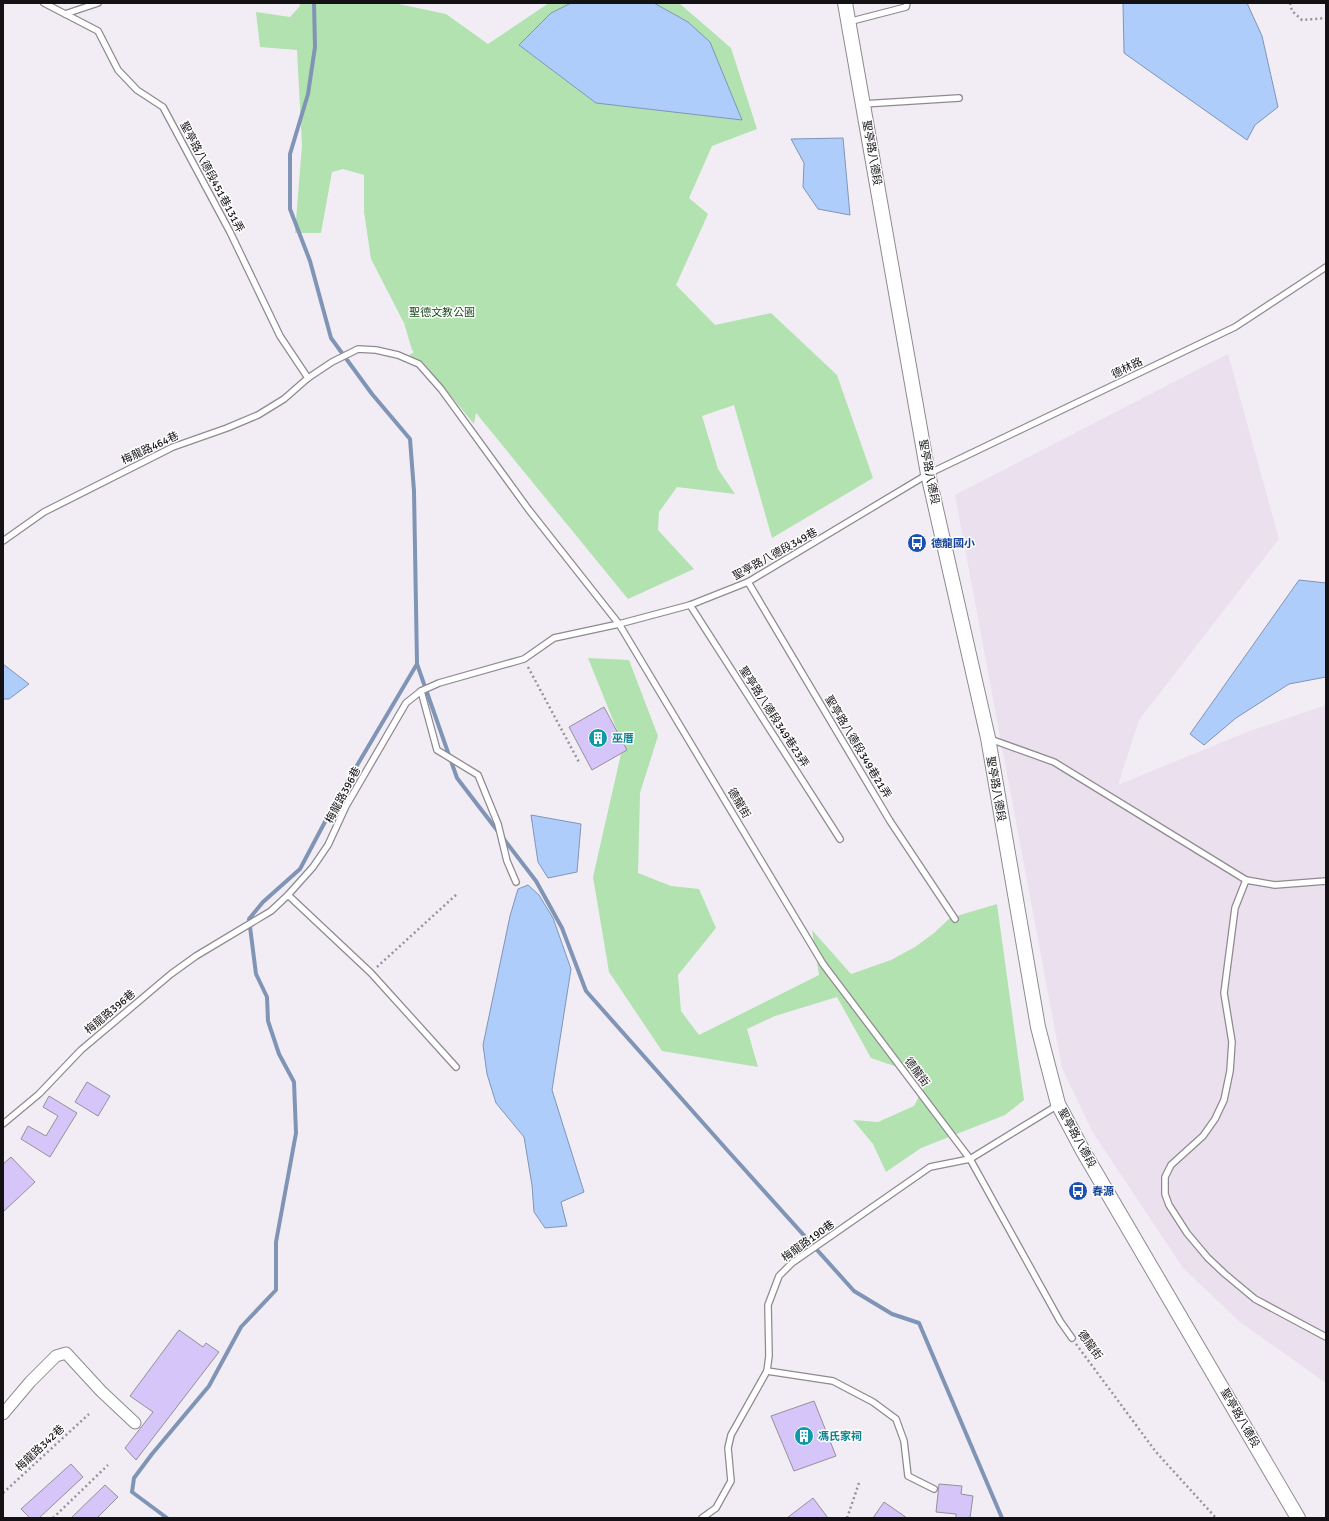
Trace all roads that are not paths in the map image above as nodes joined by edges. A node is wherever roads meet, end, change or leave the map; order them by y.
1 (44, 3) edge
2 (98, 3) edge
3 (845, 3) edge
4 (906, 3) edge
5 (65, 14) junction
6 (848, 22) junction
7 (959, 98) dead end
8 (863, 104) junction
9 (1326, 267) edge
10 (308, 378) junction
11 (928, 474) junction
12 (3, 541) edge
13 (748, 582) junction
14 (690, 606) junction
15 (620, 624) junction
16 (421, 691) junction
17 (988, 738) junction
18 (840, 839) dead end
19 (1246, 880) junction
20 (1326, 881) edge
21 (516, 882) dead end
22 (288, 895) junction
23 (955, 919) dead end
24 (456, 1067) dead end
25 (1058, 1104) junction
26 (3, 1124) edge
27 (970, 1158) junction
28 (1326, 1336) edge
29 (1072, 1338) road end
30 (767, 1371) junction
31 (3, 1414) edge
32 (135, 1423) dead end
33 (934, 1488) dead end
34 (702, 1518) edge
35 (1298, 1518) edge

1 - 5 lane, 聖亭路八德段451巷131弄
2 - 5 lane
3 - 6 street, 聖亭路八德段
4 - 6 lane
5 - 10 lane, 聖亭路八德段451巷131弄
6 - 8 street, 聖亭路八德段
7 - 8 lane
8 - 11 street, 聖亭路八德段
9 - 11 lane, 德林路
10 - 12 lane, 梅龍路464巷
10 - 15 lane, 梅龍路464巷
11 - 13 lane, 聖亭路八德段349巷
11 - 17 street, 聖亭路八德段
13 - 14 lane, 聖亭路八德段349巷
13 - 23 lane, 聖亭路八德段349巷21弄
14 - 15 lane, 聖亭路八德段349巷
14 - 18 lane, 聖亭路八德段349巷23弄
15 - 16 lane, 梅龍路396巷
15 - 27 lane, 德龍街
16 - 21 lane
16 - 22 lane, 梅龍路396巷
17 - 19 lane
17 - 25 street, 聖亭路八德段
19 - 20 lane
19 - 28 lane
22 - 24 lane
22 - 26 lane, 梅龍路396巷
25 - 27 lane, 梅龍路190巷
25 - 35 street, 聖亭路八德段
27 - 29 lane, 德龍街
27 - 30 lane, 梅龍路190巷
30 - 33 lane
30 - 34 lane, 梅龍路190巷
31 - 32 street

